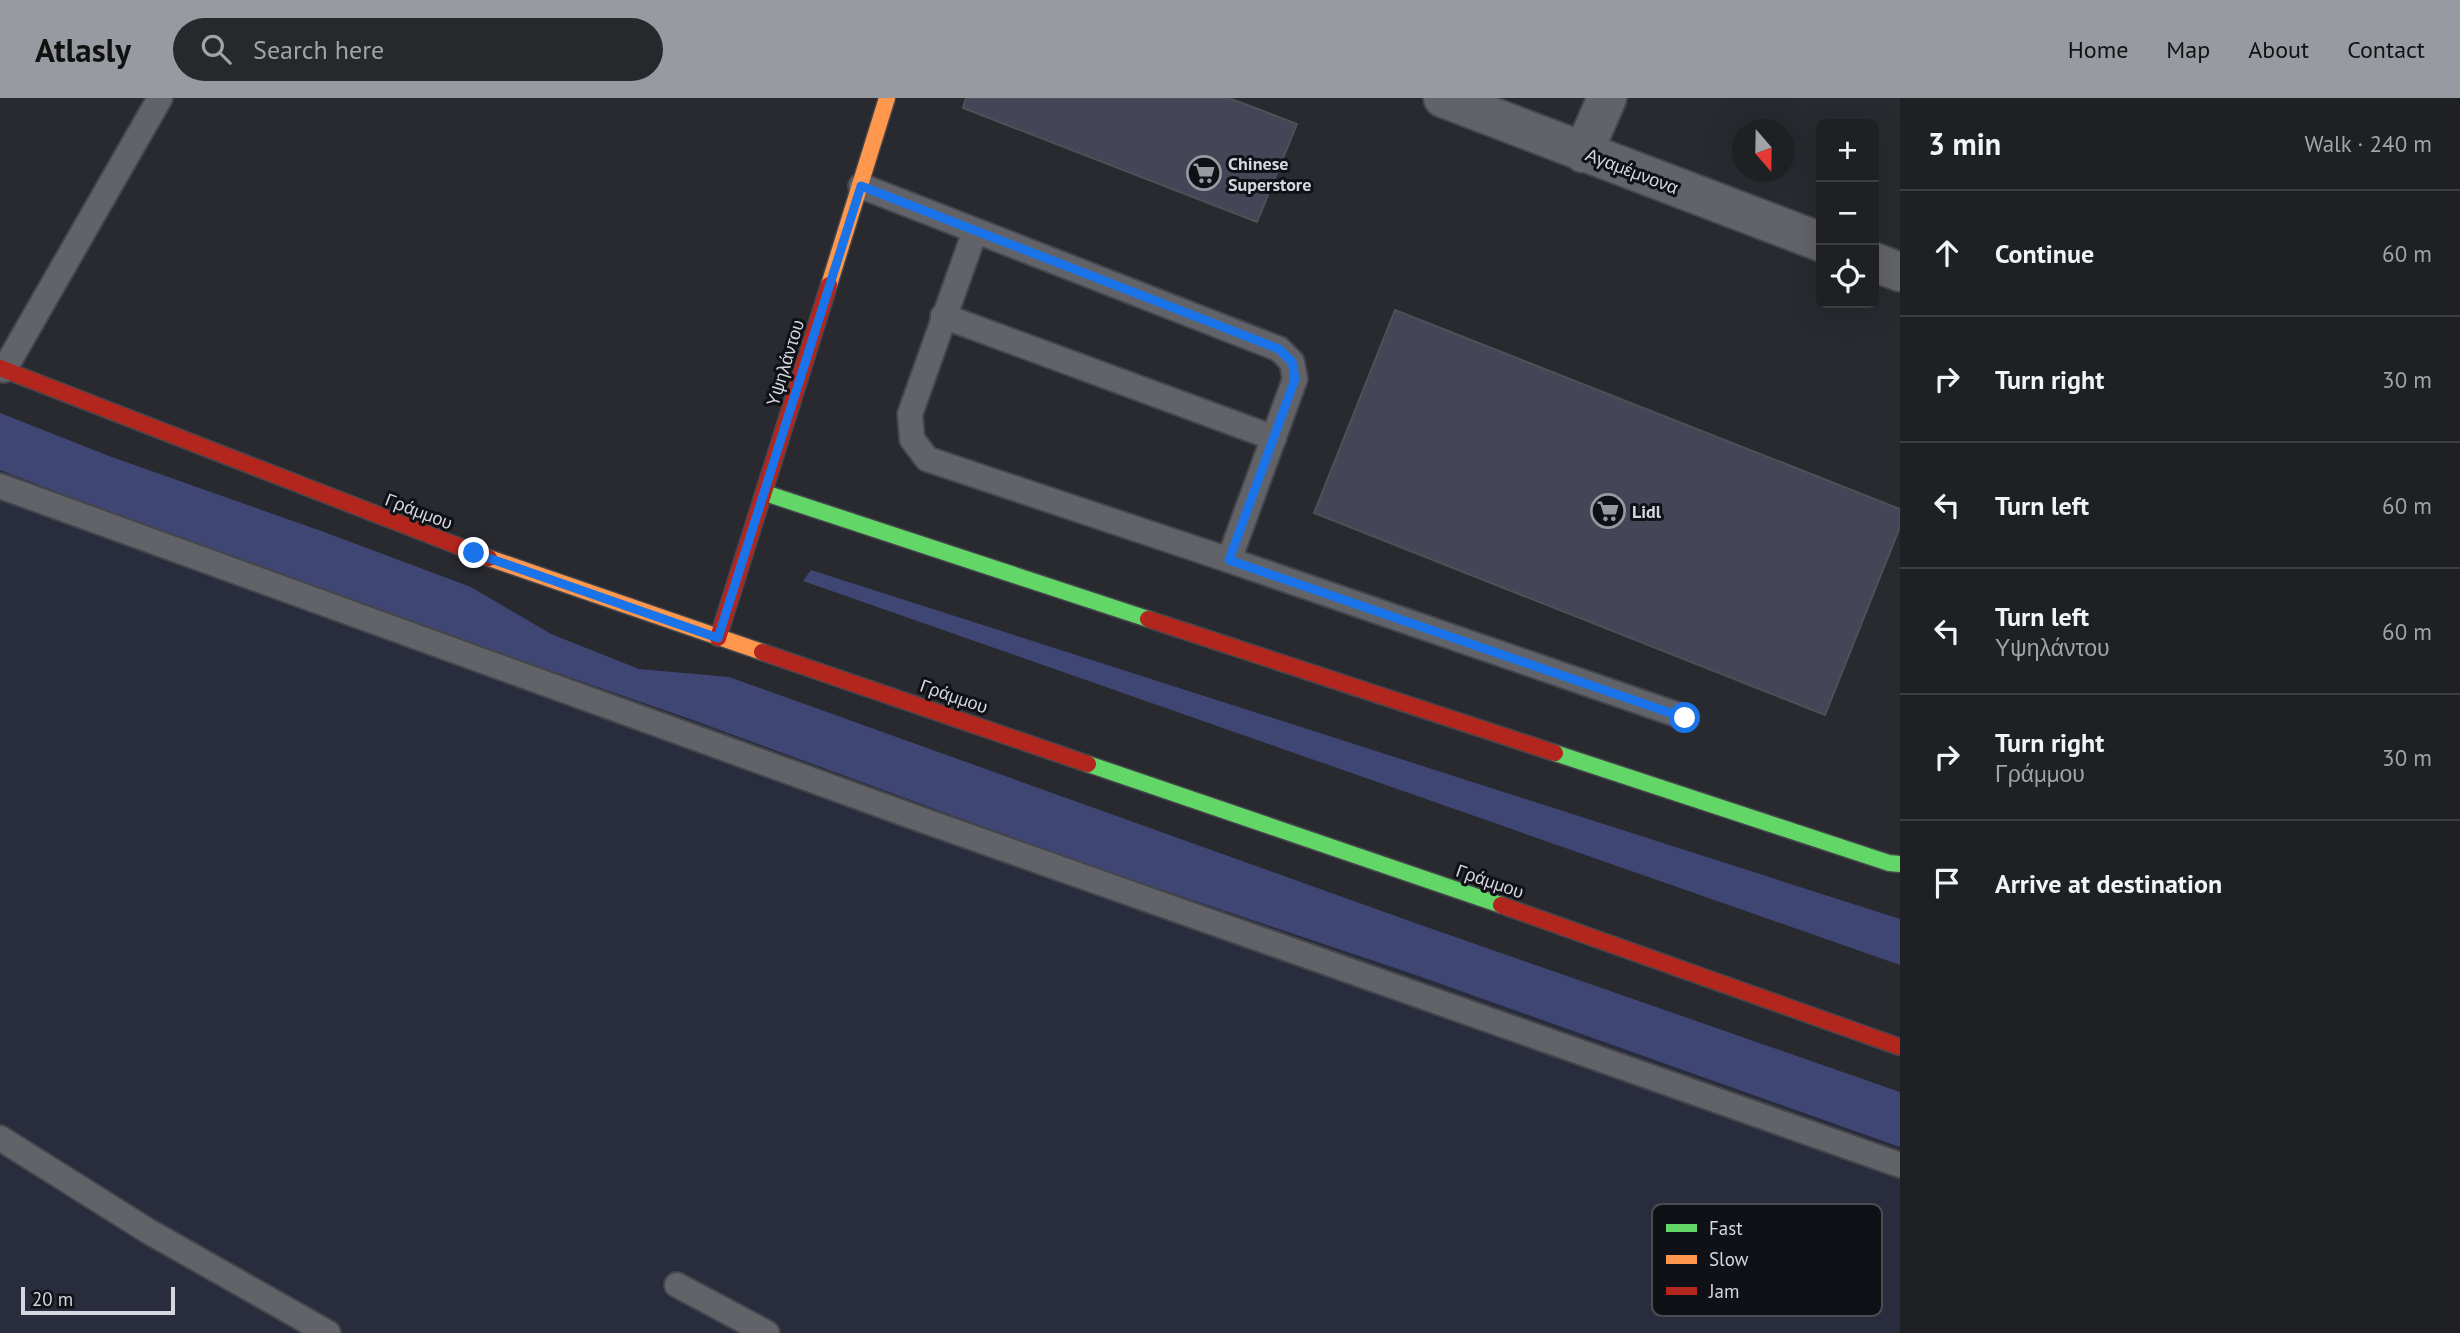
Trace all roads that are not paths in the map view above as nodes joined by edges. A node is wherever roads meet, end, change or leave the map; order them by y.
1 (160, 98) edge
2 (887, 98) edge
3 (1443, 98) edge
4 (1607, 98) edge
5 (1583, 153) junction
6 (861, 186) junction
7 (975, 231) junction
8 (1816, 240) edge
9 (1879, 264) edge
10 (1900, 272) edge
11 (943, 316) junction
12 (2, 369) edge
13 (1275, 438) junction
14 (0, 486) edge
15 (765, 493) junction
16 (1229, 560) junction
17 (718, 638) junction
18 (1685, 718) dead end
19 (1900, 864) edge
20 (1900, 1046) edge
21 (0, 1138) edge
22 (1900, 1165) edge
23 (677, 1285) dead end
24 (328, 1333) edge
25 (767, 1333) edge

1 - 12 lane
2 - 6 main road, Υψηλάντου
3 - 5 street, Αγαμέμνονα
4 - 5 street
5 - 8 street, Αγαμέμνονα
6 - 7 lane
6 - 15 main road, Υψηλάντου
7 - 11 lane
7 - 13 lane
9 - 10 street
11 - 13 lane
11 - 16 lane
12 - 17 main road, Γράμμου
13 - 16 lane
14 - 22 lane
15 - 17 main road, Υψηλάντου
15 - 19 main road
16 - 18 lane
17 - 20 main road, Γράμμου
21 - 24 lane
23 - 25 lane

